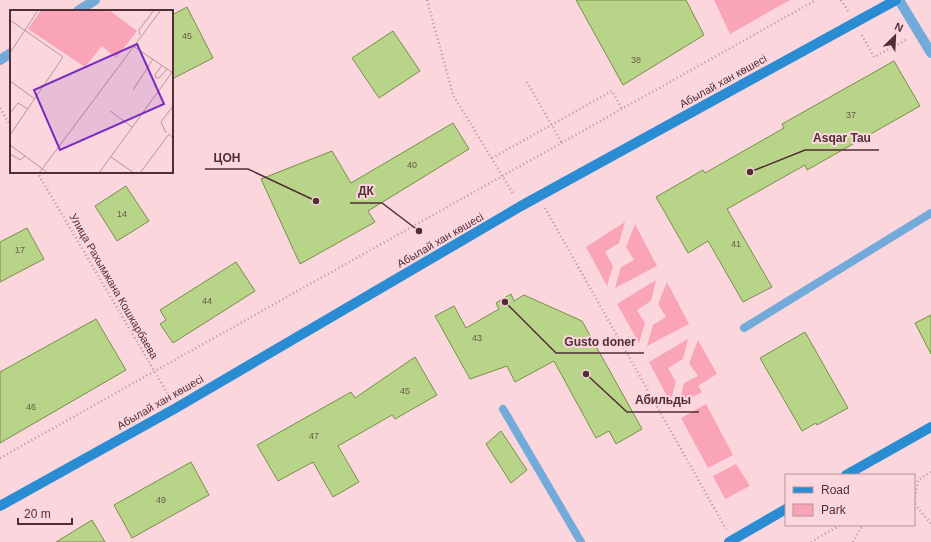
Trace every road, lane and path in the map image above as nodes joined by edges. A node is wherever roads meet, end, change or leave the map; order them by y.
1 (95, 0) edge
2 (427, 0) edge
3 (816, 0) edge
4 (896, 0) edge
5 (899, 0) edge
6 (80, 10) edge
7 (919, 34) junction
8 (931, 53) edge
9 (10, 54) edge
10 (874, 57) dead end
11 (0, 60) edge
12 (528, 82) dead end
13 (0, 108) edge
14 (622, 109) junction
15 (10, 125) edge
16 (552, 125) junction
17 (562, 143) junction
18 (492, 158) junction
19 (38, 173) edge
20 (503, 176) junction
21 (539, 196) junction
22 (521, 206) junction
23 (931, 213) edge
24 (744, 328) dead end
25 (154, 371) junction
26 (176, 408) junction
27 (503, 409) dead end
28 (931, 427) edge
29 (0, 458) edge
30 (931, 472) edge
31 (848, 474) edge
32 (918, 480) junction
33 (915, 482) edge
34 (915, 497) edge
35 (915, 504) edge
36 (0, 506) edge
37 (785, 511) edge
38 (931, 524) edge
39 (838, 526) edge
40 (863, 526) edge
41 (731, 541) edge
42 (581, 542) edge
43 (811, 542) edge
44 (853, 542) edge

1 - 6 street
2 - 18 path
3 - 14 path
4 - 21 street, Абылай хан көшесі
5 - 7 street
7 - 8 street
7 - 10 path
9 - 11 street
12 - 16 path
13 - 15 path
14 - 16 path
14 - 17 path
16 - 17 path
16 - 18 path
17 - 20 path
18 - 20 path
19 - 25 path, Улица Рахымжана Кошкарбаева
20 - 22 path
20 - 25 path
21 - 22 street, Абылай хан көшесі
21 - 41 path
22 - 26 street, Абылай хан көшесі
23 - 24 lane
25 - 26 path, Улица Рахымжана Кошкарбаева
25 - 29 path
26 - 36 street, Абылай хан көшесі
27 - 42 lane
28 - 31 street
30 - 32 path
32 - 33 path
32 - 34 path
35 - 38 path
37 - 41 street
39 - 43 path
40 - 44 path

